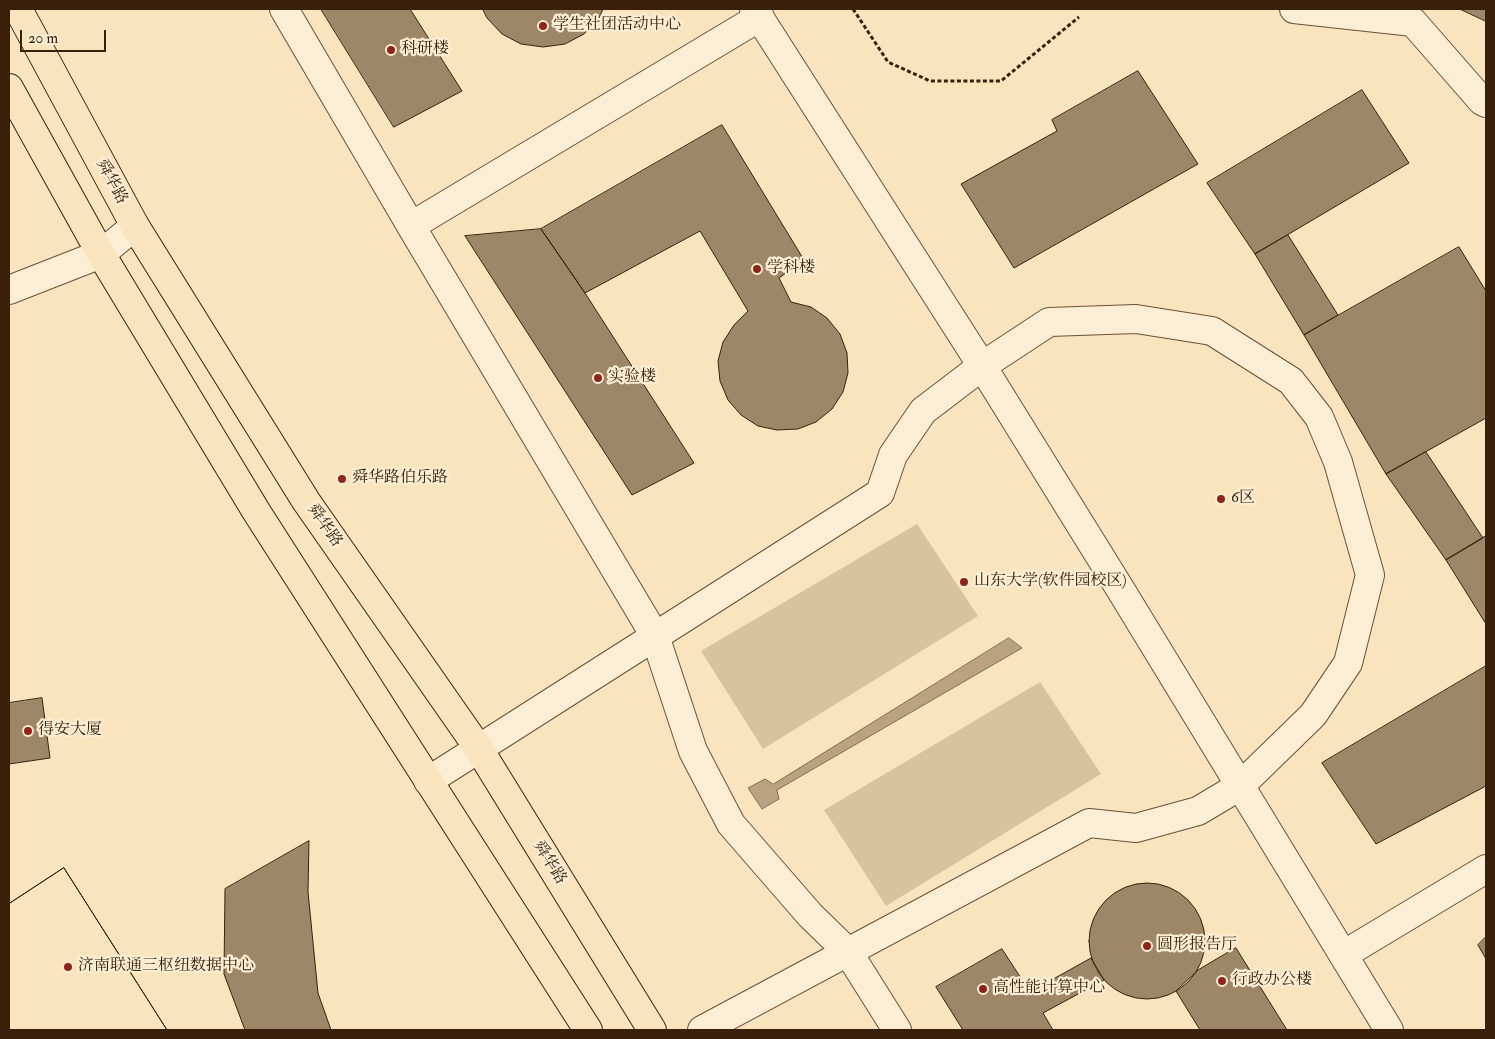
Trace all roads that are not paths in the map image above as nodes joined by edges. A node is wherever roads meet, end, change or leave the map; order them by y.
1 (18, 9) edge
2 (284, 9) edge
3 (1294, 9) edge
4 (757, 13) edge
5 (9, 88) edge
6 (1486, 103) edge
7 (135, 226) junction
8 (411, 226) junction
9 (101, 254) junction
10 (9, 290) edge
11 (982, 366) junction
12 (654, 636) junction
13 (479, 750) junction
14 (428, 781) junction
15 (1240, 786) junction
16 (1486, 869) edge
17 (848, 952) junction
18 (1343, 955) junction
19 (588, 1030) edge
20 (652, 1030) edge
21 (702, 1030) edge
22 (897, 1030) edge
23 (1389, 1030) edge

1 - 7 main road, 舜华路
2 - 8 street
3 - 6 street
4 - 8 street
4 - 11 street
5 - 9 main road
7 - 9 street
7 - 13 main road, 舜华路
8 - 12 street
9 - 10 street
9 - 14 main road
11 - 12 street
11 - 15 street
11 - 15 street
12 - 13 street
12 - 17 street
13 - 14 street
13 - 20 main road, 舜华路
14 - 19 main road
15 - 17 street
15 - 18 street
16 - 18 street
17 - 21 street
17 - 22 street
18 - 23 street

